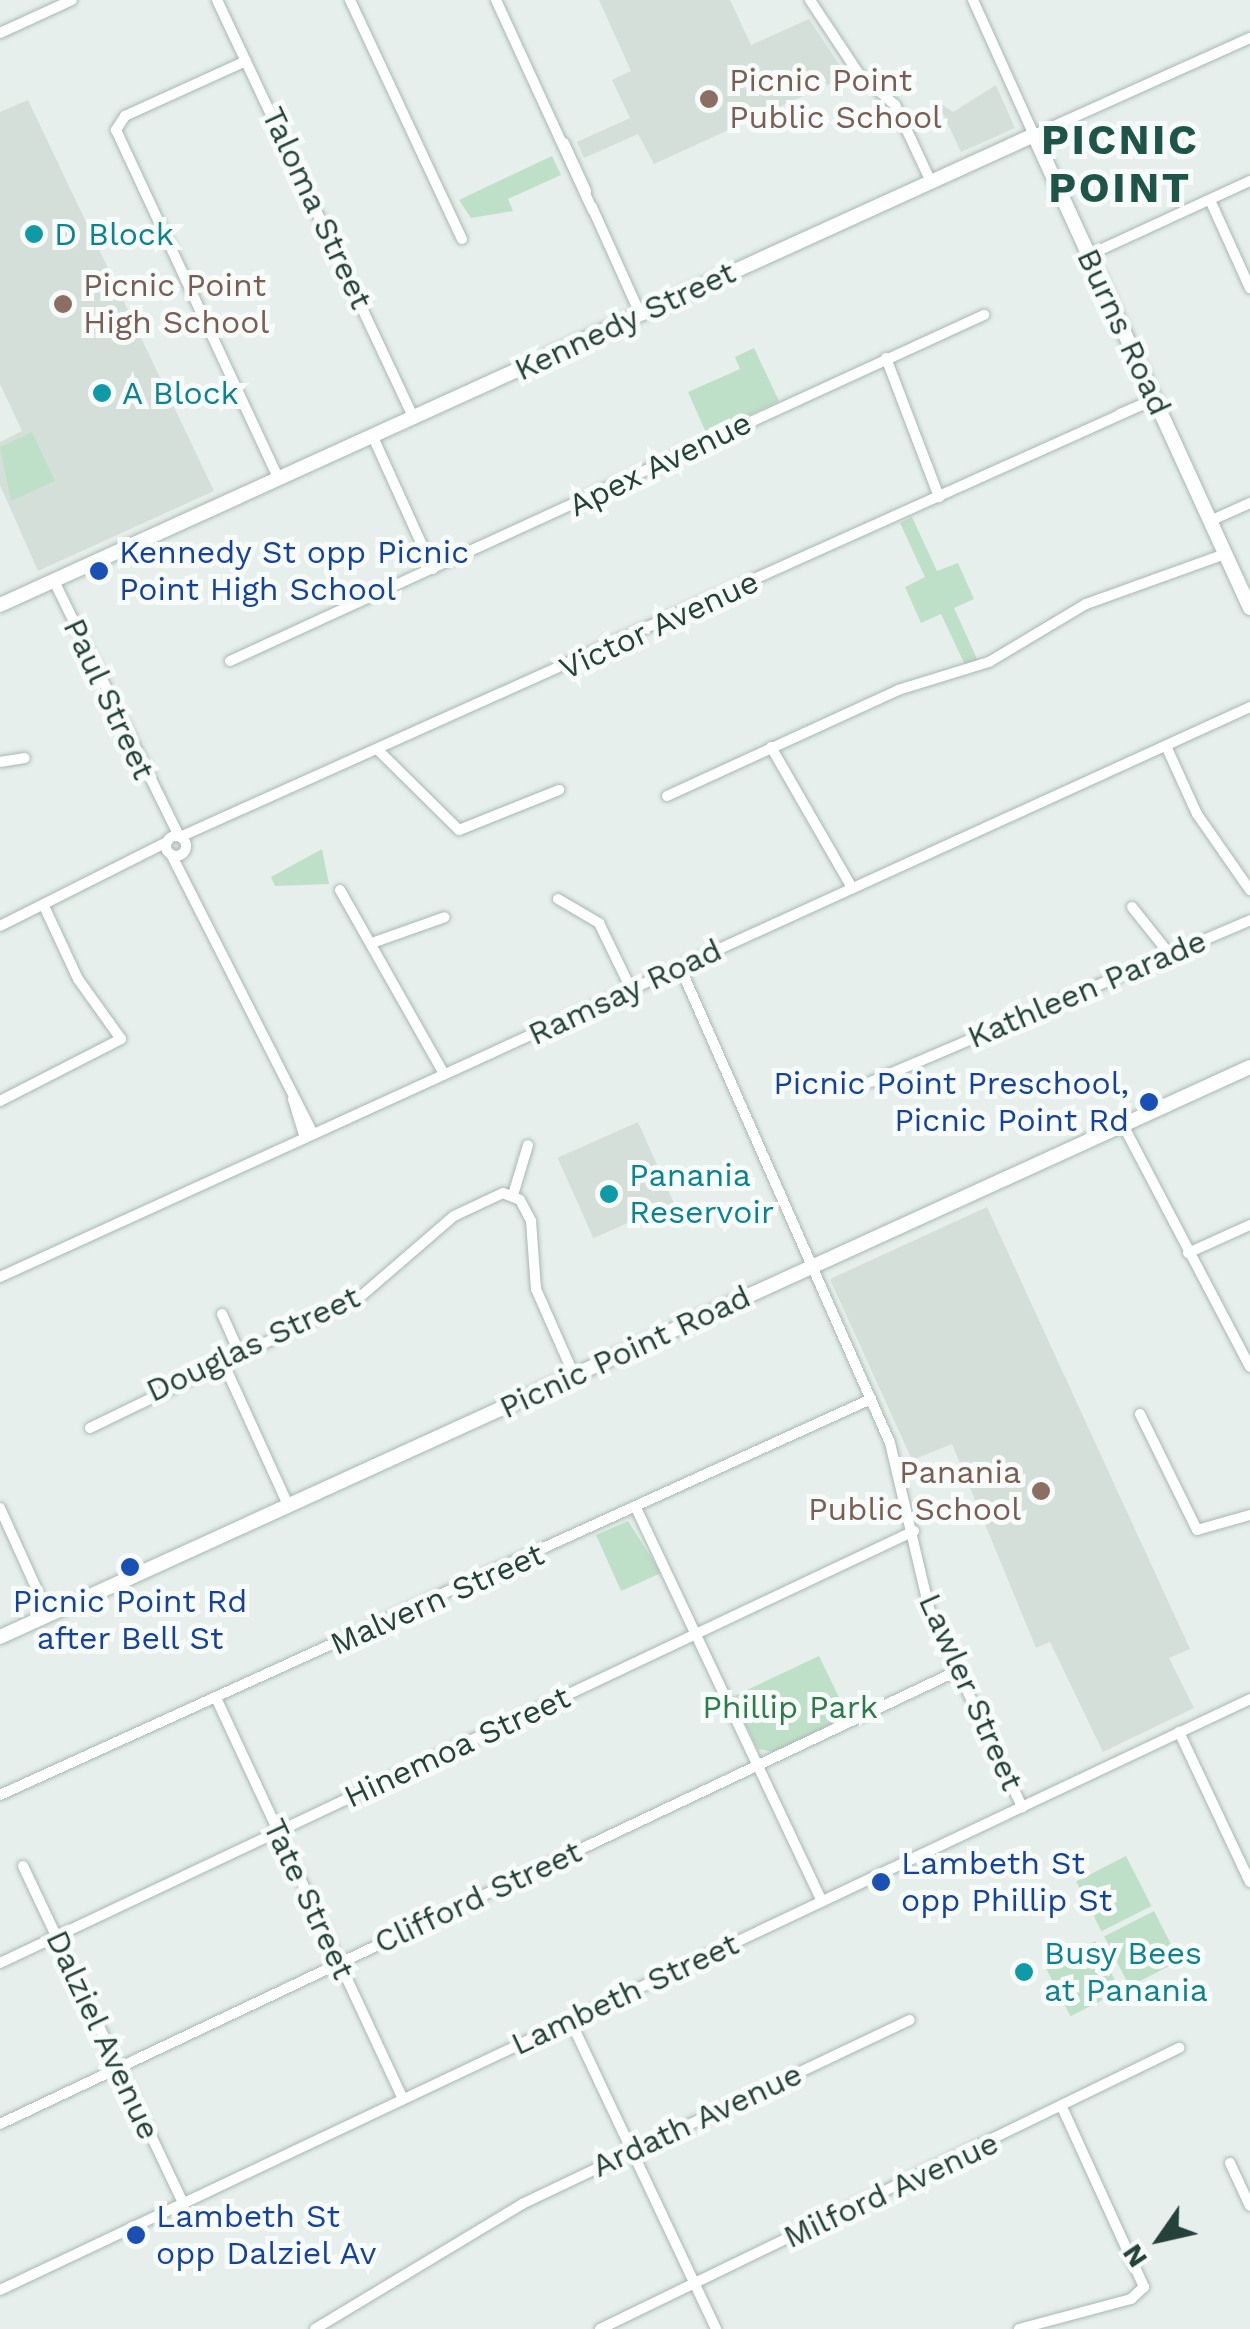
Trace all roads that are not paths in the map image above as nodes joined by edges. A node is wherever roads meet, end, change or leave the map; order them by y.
1 (72, 0) edge
2 (217, 0) edge
3 (350, 0) edge
4 (496, 0) edge
5 (810, 0) edge
6 (973, 0) edge
7 (0, 33) edge
8 (1250, 38) edge
9 (246, 61) junction
10 (1034, 136) junction
11 (930, 182) junction
12 (1250, 182) edge
13 (1210, 200) junction
14 (462, 239) dead end
15 (1089, 255) junction
16 (1250, 288) edge
17 (640, 314) junction
18 (984, 315) dead end
19 (886, 358) junction
20 (1154, 399) junction
21 (414, 418) junction
22 (373, 436) junction
23 (280, 479) junction
24 (939, 497) junction
25 (1250, 503) edge
26 (1210, 521) junction
27 (1225, 554) junction
28 (433, 569) junction
29 (54, 580) junction
30 (0, 605) edge
31 (1250, 607) edge
32 (230, 661) dead end
33 (1250, 707) edge
34 (1166, 746) junction
35 (770, 748) junction
36 (380, 752) junction
37 (25, 758) dead end
38 (0, 762) edge
39 (559, 790) dead end
40 (667, 796) dead end
41 (201, 834) junction
42 (172, 844) junction
43 (185, 850) junction
44 (189, 875) junction
45 (852, 888) junction
46 (340, 890) dead end
47 (1250, 890) edge
48 (558, 900) dead end
49 (44, 906) junction
50 (1132, 907) dead end
51 (445, 917) dead end
52 (1250, 920) edge
53 (0, 926) edge
54 (372, 943) junction
55 (1171, 956) junction
56 (680, 967) junction
57 (630, 989) junction
58 (118, 1044) junction
59 (131, 1055) dead end
60 (1250, 1067) edge
61 (444, 1074) junction
62 (871, 1082) dead end
63 (0, 1101) edge
64 (1123, 1125) junction
65 (309, 1136) junction
66 (528, 1146) dead end
67 (513, 1194) junction
68 (1250, 1226) edge
69 (1188, 1253) junction
70 (813, 1266) junction
71 (0, 1277) edge
72 (222, 1314) dead end
73 (240, 1352) junction
74 (222, 1360) junction
75 (1250, 1367) edge
76 (574, 1375) junction
77 (872, 1399) junction
78 (1140, 1414) dead end
79 (90, 1428) dead end
80 (288, 1506) junction
81 (0, 1508) edge
82 (636, 1508) junction
83 (1250, 1515) edge
84 (914, 1530) junction
85 (48, 1614) junction
86 (696, 1634) junction
87 (0, 1637) edge
88 (957, 1671) junction
89 (216, 1698) junction
90 (1250, 1699) edge
91 (1179, 1732) junction
92 (758, 1765) junction
93 (0, 1795) edge
94 (1022, 1806) junction
95 (277, 1832) junction
96 (22, 1866) dead end
97 (1250, 1882) edge
98 (822, 1901) junction
99 (56, 1936) junction
100 (338, 1962) junction
101 (0, 1963) edge
102 (570, 2020) junction
103 (910, 2020) dead end
104 (1179, 2048) dead end
105 (119, 2067) junction
106 (403, 2099) junction
107 (1062, 2108) junction
108 (0, 2124) edge
109 (632, 2151) junction
110 (1230, 2163) dead end
111 (183, 2203) junction
112 (1250, 2206) edge
113 (694, 2283) junction
114 (0, 2290) edge
115 (1142, 2290) junction
116 (1156, 2297) dead end
117 (315, 2329) edge
118 (600, 2329) edge
119 (716, 2329) edge
120 (1019, 2329) edge

1 - 7 street
2 - 9 street, Taloma Street
3 - 14 street
4 - 17 street
5 - 11 street
6 - 10 street, Burns Road
8 - 10 street, Kennedy Street
9 - 21 street, Taloma Street
9 - 23 street
10 - 11 street, Kennedy Street
10 - 15 street, Burns Road
11 - 17 street, Kennedy Street
12 - 13 street
13 - 15 street
13 - 16 street
15 - 20 street, Burns Road
17 - 21 street, Kennedy Street
18 - 19 street, Apex Avenue
19 - 24 street
19 - 28 street, Apex Avenue
20 - 24 street, Victor Avenue
20 - 26 street, Burns Road
21 - 22 street, Kennedy Street
22 - 23 street, Kennedy Street
22 - 28 street
23 - 29 street, Kennedy Street
24 - 36 street, Victor Avenue
25 - 26 street
26 - 27 street, Burns Road
27 - 31 street, Burns Road
27 - 35 street
28 - 32 street, Apex Avenue
29 - 30 street, Kennedy Street
29 - 42 street, Paul Street
33 - 34 street, Ramsay Road
34 - 45 street, Ramsay Road
34 - 47 street
35 - 40 street
35 - 45 street
36 - 39 street
36 - 41 street, Victor Avenue
37 - 38 street
41 - 42 street, Victor Avenue
41 - 43 street, Victor Avenue
42 - 43 street, Paul Street
42 - 44 street
42 - 49 street
43 - 44 street
44 - 65 street
45 - 56 street, Ramsay Road
46 - 54 street
48 - 57 street
49 - 53 street
49 - 58 street
50 - 55 street
51 - 54 street
52 - 55 street, Kathleen Parade
54 - 61 street
55 - 62 street, Kathleen Parade
56 - 57 street, Ramsay Road
56 - 70 street, Lawler Street
57 - 61 street, Ramsay Road
58 - 59 street
58 - 63 street
60 - 64 street, Picnic Point Road
61 - 65 street, Ramsay Road
64 - 69 street
64 - 70 street, Picnic Point Road
65 - 71 street, Ramsay Road
66 - 67 street
67 - 73 street, Douglas Street
67 - 76 street
68 - 69 street
69 - 75 street
70 - 76 street, Picnic Point Road
70 - 77 street, Lawler Street
72 - 73 street
73 - 74 street, Douglas Street
74 - 79 street, Douglas Street
74 - 80 street
76 - 80 street, Picnic Point Road
77 - 82 street, Malvern Street
77 - 84 street, Lawler Street
78 - 83 street
80 - 85 street, Picnic Point Road
81 - 85 street
82 - 86 street
82 - 89 street, Malvern Street
84 - 86 street, Hinemoa Street
84 - 88 street, Lawler Street
85 - 87 street, Picnic Point Road
86 - 92 street
86 - 95 street, Hinemoa Street
88 - 92 street, Clifford Street
88 - 94 street, Lawler Street
89 - 93 street, Malvern Street
89 - 95 street, Tate Street
90 - 91 street, Lambeth Street
91 - 94 street, Lambeth Street
91 - 97 street
92 - 98 street
92 - 100 street, Clifford Street
94 - 98 street, Lambeth Street
95 - 99 street, Hinemoa Street
95 - 100 street, Tate Street
96 - 99 street, Dalziel Avenue
98 - 102 street, Lambeth Street
99 - 101 street, Hinemoa Street
99 - 105 street, Dalziel Avenue
100 - 105 street, Clifford Street
100 - 106 street, Tate Street
102 - 106 street, Lambeth Street
102 - 109 street
103 - 109 street, Ardath Avenue
104 - 107 street, Milford Avenue
105 - 108 street, Clifford Street
105 - 111 street, Dalziel Avenue
106 - 111 street, Lambeth Street
107 - 113 street, Milford Avenue
107 - 115 street
109 - 113 street
109 - 117 street, Ardath Avenue
110 - 112 street
111 - 114 street, Lambeth Street
113 - 118 street, Milford Avenue
113 - 119 street
115 - 116 street
115 - 120 street

